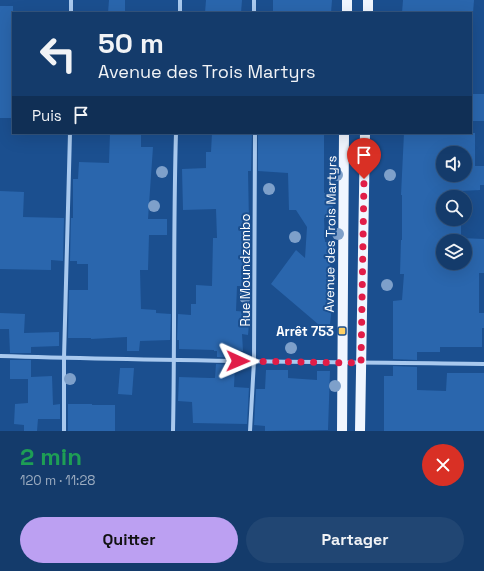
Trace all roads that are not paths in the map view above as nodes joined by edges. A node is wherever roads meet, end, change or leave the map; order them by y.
1 (71, 0) edge
2 (180, 0) edge
3 (254, 0) edge
4 (347, 0) edge
5 (368, 0) edge
6 (71, 12) edge
7 (180, 12) edge
8 (254, 12) edge
9 (347, 12) edge
10 (368, 12) edge
11 (70, 134) edge
12 (176, 134) edge
13 (255, 134) edge
14 (344, 134) edge
15 (365, 134) edge
16 (0, 356) edge
17 (64, 358) junction
18 (174, 360) junction
19 (254, 361) junction
20 (342, 362) junction
21 (361, 363) junction
22 (484, 364) edge
23 (64, 431) edge
24 (173, 431) edge
25 (250, 431) edge
26 (342, 431) edge
27 (360, 431) edge

1 - 6 street
2 - 7 street
3 - 8 street
4 - 9 main road
5 - 10 main road
11 - 17 street
12 - 18 street
13 - 19 street, Rue Moundzombo
14 - 20 main road, Avenue des Trois Martyrs
15 - 21 main road
16 - 17 street
17 - 18 street
17 - 23 street
18 - 19 street
18 - 24 street
19 - 20 street
19 - 25 street, Rue Moundzombo
20 - 21 street
20 - 26 main road, Avenue des Trois Martyrs
21 - 22 street
21 - 27 main road

